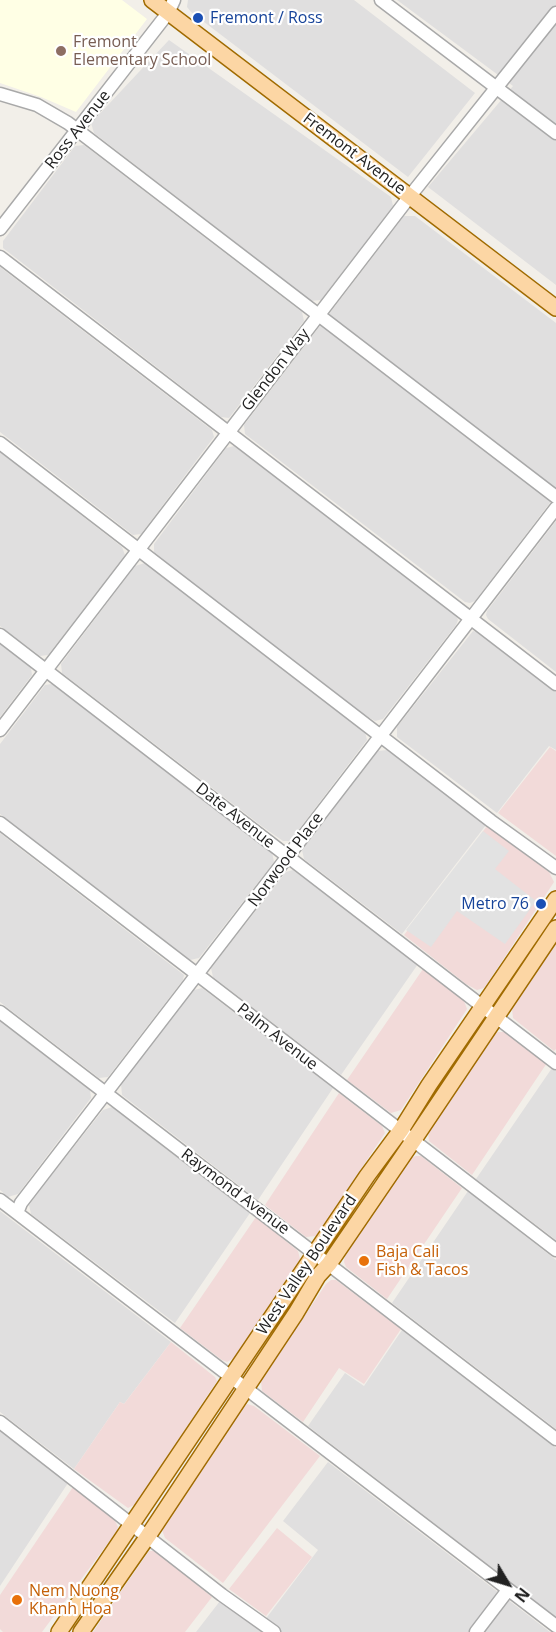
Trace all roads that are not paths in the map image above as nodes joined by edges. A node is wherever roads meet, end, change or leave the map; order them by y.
1 (152, 0) edge
2 (381, 0) edge
3 (171, 6) edge
4 (556, 13) edge
5 (496, 87) junction
6 (0, 94) edge
7 (77, 131) junction
8 (556, 133) edge
9 (410, 196) junction
10 (0, 229) edge
11 (0, 256) edge
12 (556, 308) edge
13 (318, 316) junction
14 (228, 432) junction
15 (0, 443) edge
16 (556, 497) edge
17 (556, 508) edge
18 (139, 549) junction
19 (471, 618) junction
20 (0, 635) edge
21 (46, 670) junction
22 (556, 684) edge
23 (0, 730) edge
24 (381, 736) junction
25 (0, 823) edge
26 (288, 857) junction
27 (556, 868) edge
28 (556, 899) edge
29 (556, 928) edge
30 (197, 975) junction
31 (482, 1007) junction
32 (0, 1012) edge
33 (497, 1017) junction
34 (556, 1063) edge
35 (106, 1093) junction
36 (401, 1130) junction
37 (413, 1141) junction
38 (0, 1200) edge
39 (17, 1213) junction
40 (556, 1250) edge
41 (315, 1253) junction
42 (329, 1264) junction
43 (231, 1378) junction
44 (244, 1389) junction
45 (0, 1422) edge
46 (556, 1439) edge
47 (132, 1524) junction
48 (147, 1536) junction
49 (508, 1590) junction
50 (556, 1626) edge
51 (59, 1632) edge
52 (81, 1632) edge
53 (274, 1632) edge
54 (476, 1632) edge

1 - 3 main road, Fremont Avenue
2 - 5 street
3 - 7 street, Ross Avenue
3 - 9 main road, Fremont Avenue
4 - 5 street, Glendon Way
5 - 8 street
5 - 9 street, Glendon Way
6 - 7 street
7 - 10 street, Ross Avenue
7 - 13 street
9 - 12 main road, Fremont Avenue
9 - 13 street, Glendon Way
11 - 14 street
13 - 14 street, Glendon Way
13 - 16 street
14 - 18 street, Glendon Way
14 - 19 street
15 - 18 street
17 - 19 street, Norwood Place
18 - 21 street, Glendon Way
18 - 24 street
19 - 22 street
19 - 24 street, Norwood Place
20 - 21 street, Date Avenue
21 - 23 street, Glendon Way
21 - 26 street, Date Avenue
24 - 26 street, Norwood Place
24 - 27 street
25 - 30 street, Palm Avenue
26 - 30 street, Norwood Place
26 - 31 street, Date Avenue
28 - 31 main road, West Valley Boulevard
29 - 33 main road, West Valley Boulevard
30 - 35 street, Norwood Place
30 - 36 street, Palm Avenue
31 - 33 street, Date Avenue
31 - 36 main road, West Valley Boulevard
32 - 35 street, Raymond Avenue
33 - 34 street, Date Avenue
33 - 37 main road, West Valley Boulevard
35 - 39 street, Norwood Place
35 - 41 street, Raymond Avenue
36 - 37 street, Palm Avenue
36 - 41 main road, West Valley Boulevard
37 - 40 street, Palm Avenue
37 - 42 main road, West Valley Boulevard
38 - 39 street
39 - 43 street
41 - 42 street, Raymond Avenue
41 - 43 main road, West Valley Boulevard
42 - 44 main road, West Valley Boulevard
42 - 46 street, Raymond Avenue
43 - 44 street
43 - 47 main road, West Valley Boulevard
44 - 48 main road, West Valley Boulevard
44 - 49 street
45 - 47 street
47 - 48 street
47 - 51 main road, West Valley Boulevard
48 - 52 main road, West Valley Boulevard
48 - 53 street
49 - 50 street
49 - 54 street

